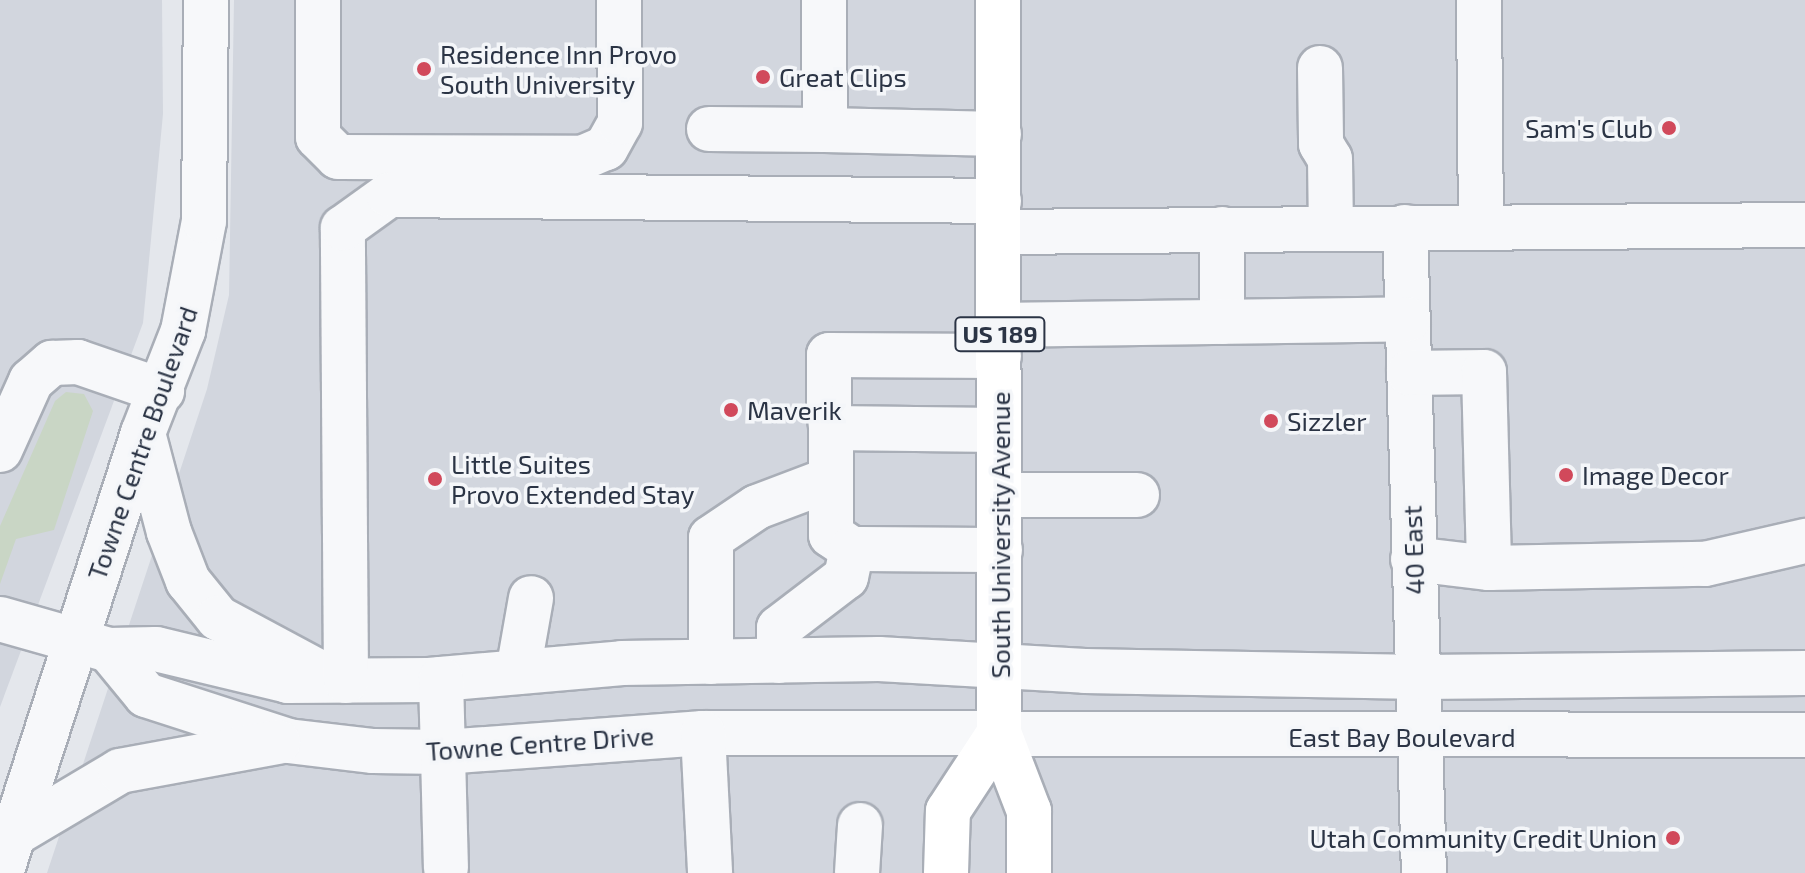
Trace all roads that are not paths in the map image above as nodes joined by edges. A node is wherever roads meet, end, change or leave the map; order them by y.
1 (206, 0) edge
2 (318, 0) edge
3 (619, 0) edge
4 (824, 0) edge
5 (998, 0) edge
6 (1479, 0) edge
7 (1320, 68) dead end
8 (709, 129) dead end
9 (825, 130) junction
10 (999, 134) junction
11 (998, 216) junction
12 (1805, 225) edge
13 (1481, 226) junction
14 (1331, 227) junction
15 (1405, 227) junction
16 (1222, 229) junction
17 (1408, 319) junction
18 (1222, 322) junction
19 (1000, 341) junction
20 (1409, 373) junction
21 (162, 391) junction
22 (831, 428) junction
23 (999, 430) junction
24 (143, 433) junction
25 (0, 450) edge
26 (831, 479) junction
27 (1001, 495) junction
28 (1137, 495) dead end
29 (1805, 541) edge
30 (852, 549) junction
31 (1000, 550) junction
32 (1413, 559) junction
33 (1489, 568) junction
34 (531, 598) dead end
35 (0, 619) edge
36 (93, 644) junction
37 (779, 661) junction
38 (711, 662) junction
39 (1001, 667) junction
40 (518, 672) junction
41 (1805, 673) edge
42 (1422, 677) junction
43 (441, 679) junction
44 (342, 681) junction
45 (703, 733) junction
46 (999, 733) junction
47 (1805, 735) edge
48 (1422, 738) junction
49 (288, 741) junction
50 (444, 752) junction
51 (860, 825) dead end
52 (8, 853) edge
53 (446, 868) dead end
54 (710, 873) edge
55 (857, 873) edge
56 (946, 873) edge
57 (1029, 873) edge
58 (1424, 873) edge

1 - 21 street, Towne Centre Boulevard
2 - 3 street
4 - 9 street
5 - 10 highway, South University Avenue / US 189
6 - 13 street
7 - 14 street
8 - 9 street
9 - 10 street
10 - 11 highway, South University Avenue / US 189
11 - 16 street
11 - 19 highway, South University Avenue / US 189
11 - 44 street
12 - 13 street
13 - 15 street
14 - 15 street
14 - 16 street
15 - 17 street, 40 East
16 - 18 street
17 - 18 street
17 - 20 street, 40 East
18 - 19 street
19 - 22 street
19 - 23 highway, South University Avenue / US 189
20 - 32 street, 40 East
20 - 33 street
21 - 24 street, Towne Centre Boulevard
21 - 25 street
22 - 23 street
22 - 26 street
23 - 27 highway, South University Avenue / US 189
24 - 36 street, Towne Centre Boulevard
24 - 44 street
26 - 30 street
26 - 38 street
27 - 28 street
27 - 31 highway, South University Avenue / US 189
29 - 33 street
30 - 31 street
30 - 37 street
31 - 39 highway, South University Avenue / US 189
32 - 33 street
32 - 42 street, 40 East
34 - 40 street
35 - 36 street
36 - 44 street
36 - 49 street, Towne Centre Drive
36 - 52 street, Towne Centre Boulevard
37 - 38 street
37 - 39 street
38 - 40 street
39 - 42 street
39 - 46 highway, South University Avenue / US 189
40 - 43 street
41 - 42 street
42 - 48 street, 40 East
43 - 44 street
43 - 50 street
45 - 46 street, Towne Centre Drive
45 - 50 street, Towne Centre Drive
45 - 54 street
46 - 48 street, East Bay Boulevard
46 - 56 highway
46 - 57 highway, South University Avenue / US 189
47 - 48 street, East Bay Boulevard
48 - 58 street, 40 East
49 - 50 street, Towne Centre Drive
49 - 52 street
50 - 53 street
51 - 55 street

